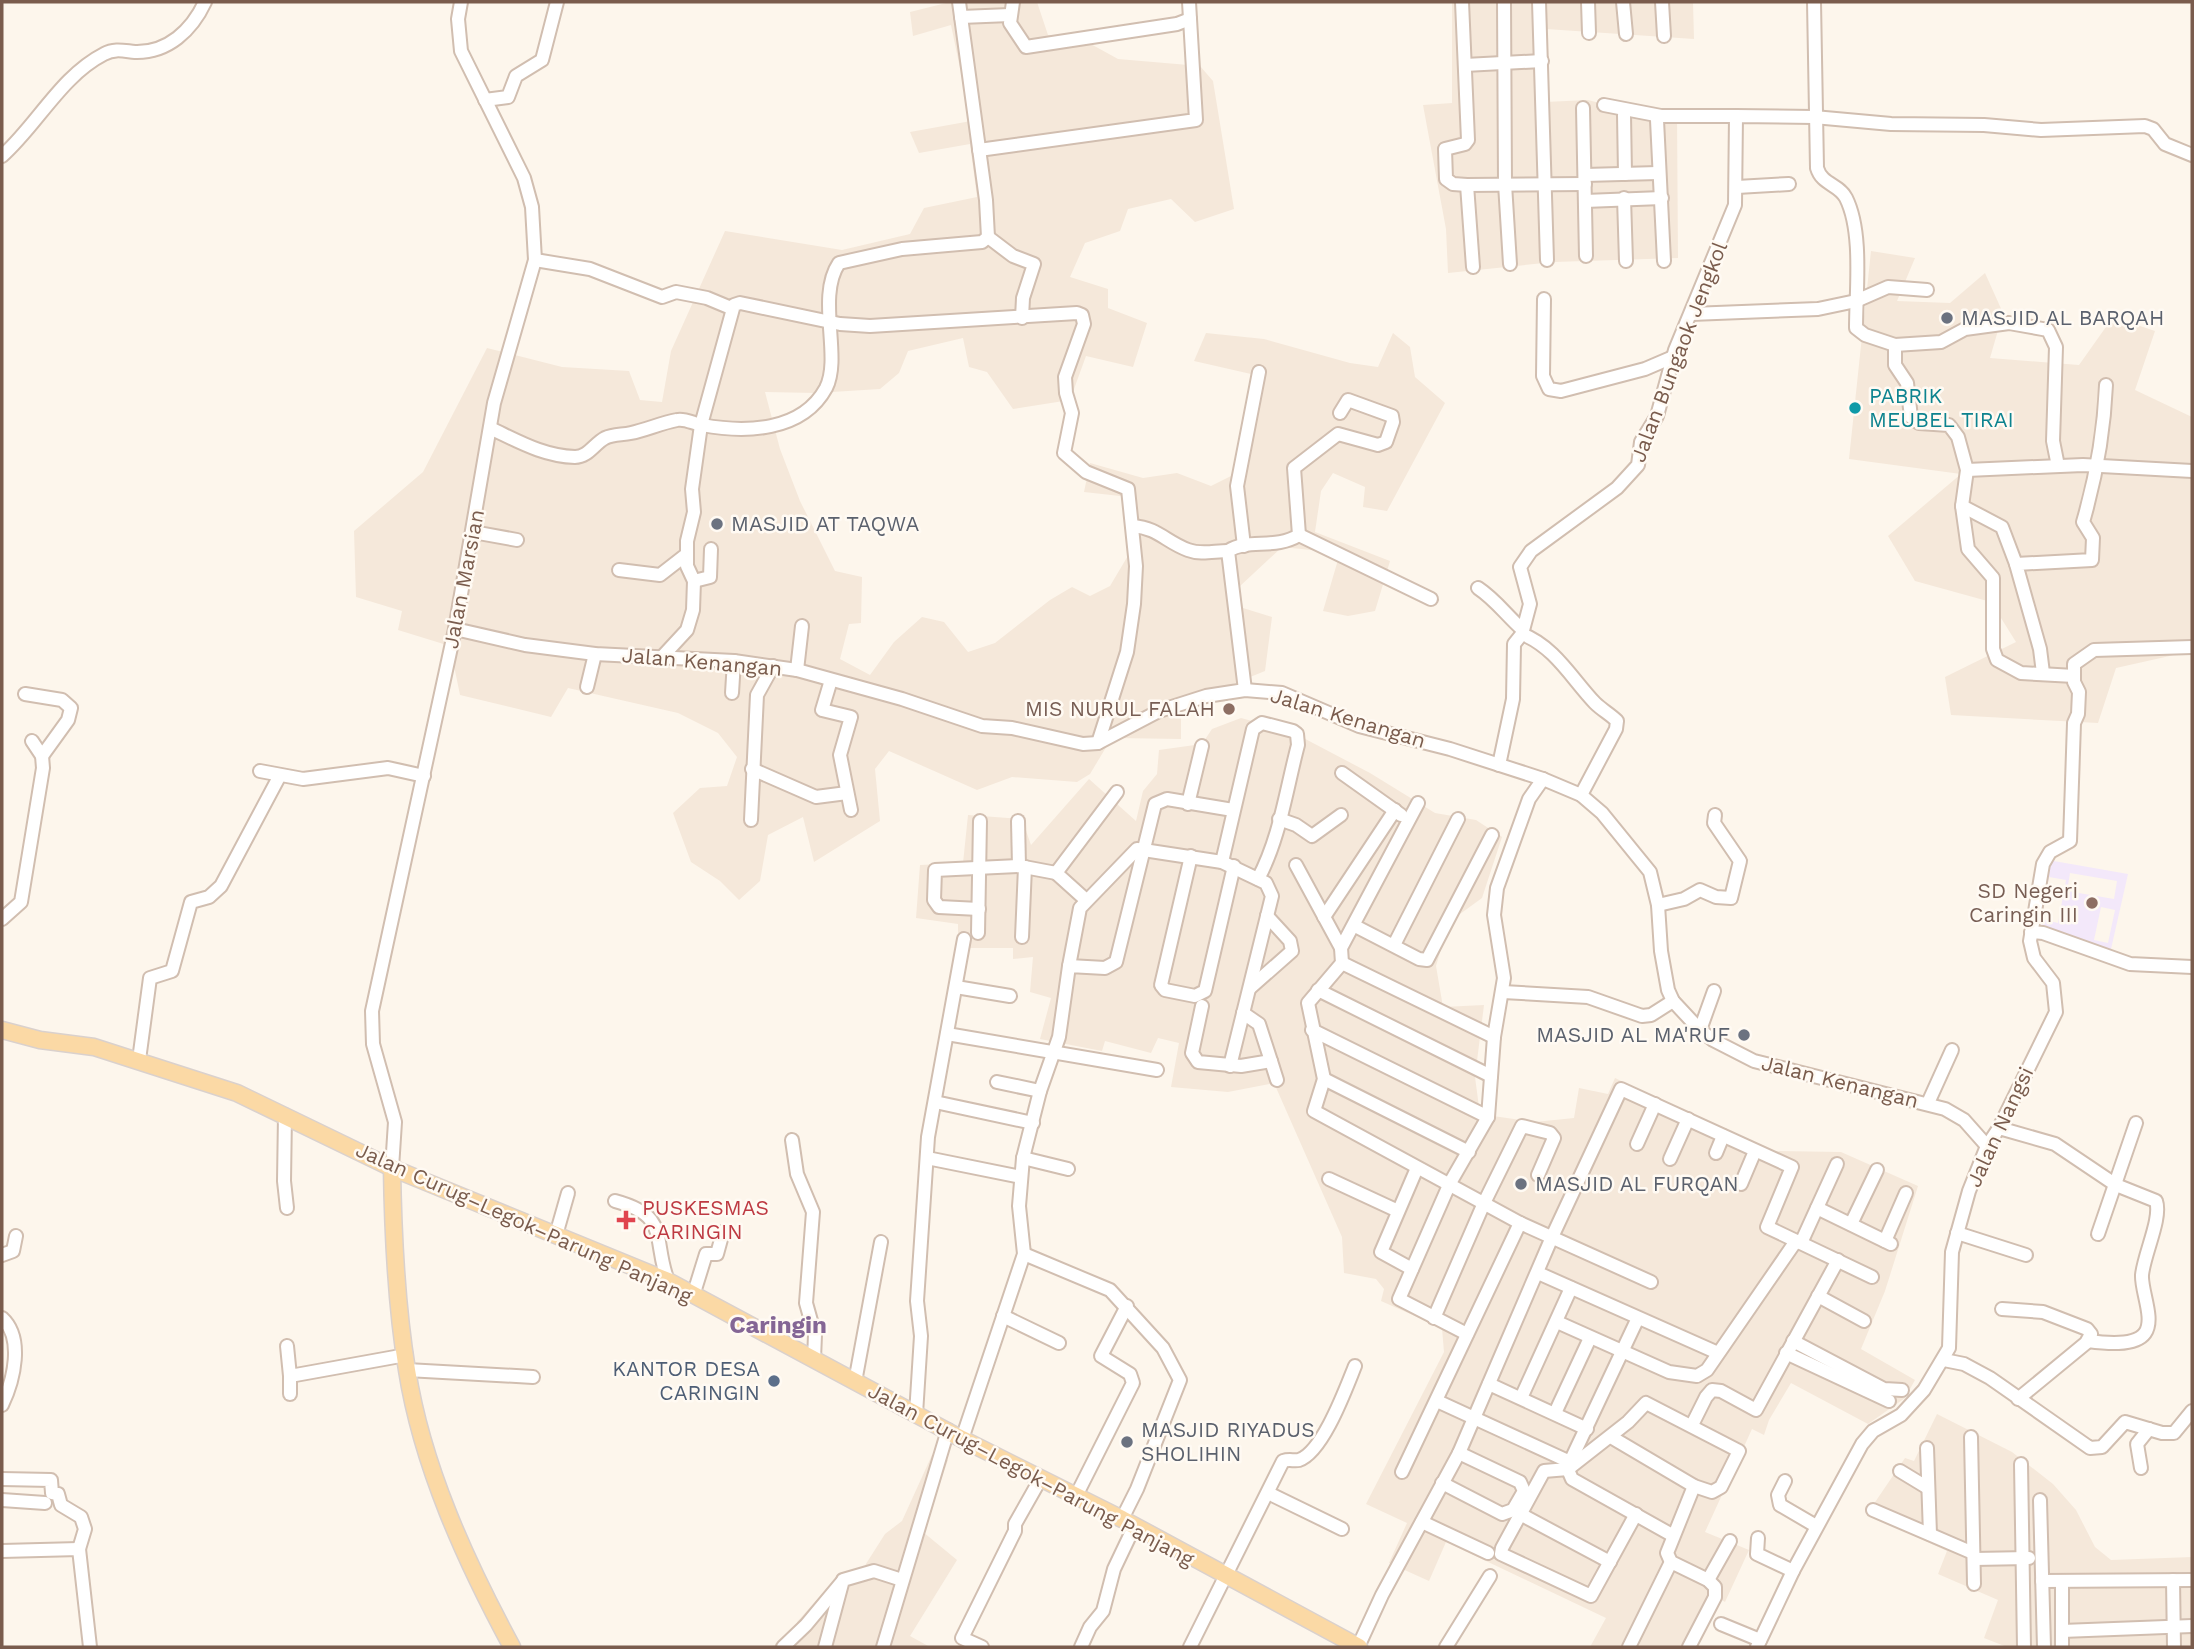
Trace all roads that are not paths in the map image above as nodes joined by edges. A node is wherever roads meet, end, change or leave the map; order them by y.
1 (205, 2) edge
2 (461, 2) edge
3 (557, 2) edge
4 (959, 2) edge
5 (1013, 2) edge
6 (1189, 2) edge
7 (1462, 2) edge
8 (1504, 2) edge
9 (1539, 2) edge
10 (1588, 2) edge
11 (1623, 2) edge
12 (1662, 2) edge
13 (1814, 2) edge
14 (1010, 15) junction
15 (961, 17) junction
16 (1190, 19) junction
17 (1589, 33) dead end
18 (1626, 34) dead end
19 (1664, 36) dead end
20 (1542, 61) junction
21 (1465, 65) junction
22 (1506, 65) junction
23 (485, 100) junction
24 (1604, 105) dead end
25 (1583, 108) dead end
26 (1624, 115) dead end
27 (1736, 116) junction
28 (1814, 117) junction
29 (1657, 120) dead end
30 (979, 150) junction
31 (2192, 155) edge
32 (2, 156) edge
33 (1658, 173) junction
34 (1625, 174) junction
35 (1585, 179) junction
36 (1544, 183) junction
37 (1505, 184) junction
38 (1789, 184) dead end
39 (1467, 185) junction
40 (1737, 187) junction
41 (1624, 198) junction
42 (1662, 198) junction
43 (1585, 201) junction
44 (988, 237) junction
45 (1586, 256) dead end
46 (535, 260) junction
47 (1546, 260) dead end
48 (1626, 261) dead end
49 (1664, 261) dead end
50 (1510, 264) dead end
51 (1473, 267) dead end
52 (1927, 290) dead end
53 (1544, 299) dead end
54 (1857, 301) junction
55 (731, 308) junction
56 (1691, 314) junction
57 (1022, 318) junction
58 (829, 320) junction
59 (1895, 345) junction
60 (1673, 357) junction
61 (1259, 372) dead end
62 (2106, 385) dead end
63 (1340, 413) dead end
64 (701, 425) junction
65 (490, 428) junction
66 (2058, 466) junction
67 (2098, 466) junction
68 (1967, 470) junction
69 (2192, 472) edge
70 (1962, 506) junction
71 (1133, 526) junction
72 (473, 532) junction
73 (1298, 535) junction
74 (517, 540) dead end
75 (1244, 547) junction
76 (711, 550) dead end
77 (1228, 551) junction
78 (687, 554) junction
79 (2016, 564) junction
80 (619, 570) dead end
81 (694, 581) junction
82 (1478, 588) dead end
83 (1431, 599) dead end
84 (802, 626) dead end
85 (455, 629) junction
86 (1522, 632) junction
87 (2192, 647) edge
88 (595, 654) junction
89 (662, 657) junction
90 (734, 661) junction
91 (773, 666) junction
92 (797, 670) junction
93 (2043, 673) junction
94 (2074, 676) junction
95 (831, 680) junction
96 (587, 687) dead end
97 (1245, 690) junction
98 (25, 694) dead end
99 (732, 694) dead end
100 (32, 741) dead end
101 (1098, 743) junction
102 (1202, 746) dead end
103 (42, 756) junction
104 (1499, 765) junction
105 (752, 769) junction
106 (260, 771) dead end
107 (1342, 774) dead end
108 (424, 776) junction
109 (279, 777) junction
110 (1543, 779) junction
111 (1117, 792) dead end
112 (847, 793) junction
113 (1581, 795) junction
114 (1418, 803) dead end
115 (1188, 804) junction
116 (850, 810) dead end
117 (1233, 810) junction
118 (1395, 810) junction
119 (1341, 815) dead end
120 (1715, 816) dead end
121 (1458, 818) dead end
122 (1279, 819) junction
123 (751, 820) dead end
124 (980, 821) dead end
125 (1018, 821) dead end
126 (1409, 822) junction
127 (1492, 835) dead end
128 (1143, 849) junction
129 (1191, 856) junction
130 (1228, 864) junction
131 (1296, 865) dead end
132 (981, 866) junction
133 (1022, 867) junction
134 (1056, 873) junction
135 (1258, 879) junction
136 (1086, 900) junction
137 (1658, 905) junction
138 (979, 909) junction
139 (1267, 916) junction
140 (1324, 917) junction
141 (2, 919) edge
142 (1355, 926) junction
143 (2031, 932) junction
144 (978, 933) dead end
145 (1022, 937) dead end
146 (964, 939) dead end
147 (1394, 945) junction
148 (1341, 948) junction
149 (1342, 963) junction
150 (1069, 966) junction
151 (2192, 967) edge
152 (956, 987) junction
153 (1250, 988) junction
154 (1318, 990) junction
155 (1714, 991) dead end
156 (1503, 992) junction
157 (1010, 996) dead end
158 (1674, 1001) junction
159 (1202, 1006) dead end
160 (1243, 1013) junction
161 (2, 1030) edge
162 (1312, 1030) junction
163 (1700, 1030) junction
164 (947, 1034) junction
165 (1494, 1037) junction
166 (1952, 1050) dead end
167 (1053, 1053) junction
168 (139, 1060) junction
169 (1271, 1061) junction
170 (1230, 1066) junction
171 (1157, 1070) dead end
172 (1324, 1079) junction
173 (1277, 1080) dead end
174 (997, 1082) dead end
175 (1491, 1088) junction
176 (1040, 1091) junction
177 (935, 1102) junction
178 (1928, 1103) junction
179 (1655, 1104) junction
180 (285, 1115) junction
181 (1488, 1117) junction
182 (1688, 1119) junction
183 (1032, 1123) junction
184 (2136, 1123) dead end
185 (1999, 1128) junction
186 (1723, 1136) junction
187 (792, 1140) dead end
188 (1637, 1144) dead end
189 (1987, 1146) junction
190 (1755, 1151) junction
191 (1469, 1152) junction
192 (1716, 1153) dead end
193 (927, 1158) junction
194 (1023, 1158) junction
195 (1670, 1159) dead end
196 (1837, 1164) dead end
197 (392, 1168) junction
198 (1417, 1168) junction
199 (1068, 1169) dead end
200 (1877, 1170) dead end
201 (1538, 1175) dead end
202 (1021, 1177) junction
203 (1329, 1179) dead end
204 (1450, 1183) junction
205 (1741, 1184) dead end
206 (2116, 1185) junction
207 (568, 1193) dead end
208 (1906, 1193) dead end
209 (615, 1201) dead end
210 (1484, 1203) junction
211 (287, 1208) dead end
212 (1817, 1208) junction
213 (1398, 1211) junction
214 (1520, 1223) junction
215 (1851, 1224) junction
216 (723, 1233) dead end
217 (1957, 1233) junction
218 (2098, 1234) dead end
219 (555, 1235) junction
220 (16, 1236) dead end
221 (1552, 1237) junction
222 (881, 1242) dead end
223 (1798, 1242) junction
224 (1024, 1254) junction
225 (2, 1255) edge
226 (2026, 1255) dead end
227 (1838, 1261) junction
228 (1412, 1269) junction
229 (1538, 1273) junction
230 (1872, 1277) dead end
231 (668, 1281) junction
232 (1651, 1282) dead end
233 (1571, 1288) junction
234 (693, 1296) junction
235 (1818, 1296) junction
236 (1127, 1306) junction
237 (2002, 1309) dead end
238 (1003, 1316) junction
239 (2, 1318) edge
240 (1434, 1318) junction
241 (1637, 1320) junction
242 (1864, 1321) dead end
243 (1557, 1322) junction
244 (1467, 1334) junction
245 (1590, 1338) junction
246 (2088, 1340) junction
247 (1059, 1343) dead end
248 (287, 1346) dead end
249 (1790, 1347) junction
250 (1718, 1353) junction
251 (1623, 1354) junction
252 (814, 1359) junction
253 (1944, 1360) junction
254 (406, 1362) junction
255 (1355, 1366) dead end
256 (290, 1376) junction
257 (533, 1377) dead end
258 (855, 1382) junction
259 (1489, 1384) junction
260 (1902, 1390) dead end
261 (290, 1394) dead end
262 (1521, 1398) junction
263 (2018, 1399) junction
264 (1437, 1401) junction
265 (1889, 1401) dead end
266 (2, 1405) edge
267 (2192, 1411) edge
268 (916, 1413) junction
269 (1555, 1413) junction
270 (1474, 1418) junction
271 (1692, 1425) junction
272 (1587, 1429) junction
273 (2149, 1429) junction
274 (955, 1434) junction
275 (1611, 1437) junction
276 (1972, 1437) dead end
277 (1927, 1448) dead end
278 (1459, 1453) junction
279 (2021, 1464) dead end
280 (1569, 1466) junction
281 (2141, 1468) dead end
282 (1900, 1471) dead end
283 (1402, 1472) dead end
284 (1041, 1478) junction
285 (2, 1479) edge
286 (1785, 1481) dead end
287 (1442, 1483) junction
288 (1695, 1486) junction
289 (1928, 1488) junction
290 (1268, 1493) junction
291 (1076, 1496) junction
292 (2, 1500) edge
293 (2040, 1500) dead end
294 (45, 1503) dead end
295 (1872, 1510) dead end
296 (1520, 1514) junction
297 (1636, 1514) junction
298 (1422, 1522) junction
299 (1128, 1523) junction
300 (1816, 1526) junction
301 (1342, 1529) dead end
302 (1930, 1534) junction
303 (1672, 1535) junction
304 (1758, 1538) dead end
305 (1730, 1541) dead end
306 (79, 1549) junction
307 (2, 1551) edge
308 (1488, 1553) dead end
309 (1974, 1556) junction
310 (2023, 1558) junction
311 (2042, 1558) junction
312 (1610, 1562) junction
313 (1671, 1562) junction
314 (1793, 1571) junction
315 (1490, 1576) dead end
316 (1224, 1577) junction
317 (843, 1580) junction
318 (902, 1580) junction
319 (1708, 1580) junction
320 (2173, 1580) junction
321 (2192, 1580) edge
322 (2042, 1581) junction
323 (2062, 1581) junction
324 (1974, 1584) dead end
325 (1721, 1623) dead end
326 (2192, 1626) edge
327 (2174, 1627) junction
328 (2062, 1631) junction
329 (1340, 1642) edge
330 (1759, 1644) edge
331 (90, 1647) edge
332 (512, 1647) edge
333 (783, 1647) edge
334 (825, 1647) edge
335 (883, 1647) edge
336 (982, 1647) edge
337 (1081, 1647) edge
338 (1191, 1647) edge
339 (1359, 1647) edge
340 (1446, 1647) edge
341 (1629, 1647) edge
342 (1689, 1647) edge
343 (2024, 1647) edge
344 (2044, 1647) edge
345 (2062, 1647) edge
346 (2174, 1647) edge

1 - 32 street
2 - 23 street, Jalan Marsian
3 - 23 street
4 - 15 street
5 - 14 street
6 - 16 street
7 - 21 street
8 - 22 street
9 - 20 street
10 - 17 street
11 - 18 street
12 - 19 street
13 - 28 street
14 - 15 street
14 - 16 street
15 - 30 street
16 - 30 street
20 - 22 street
20 - 36 street
21 - 22 street
21 - 39 street
22 - 37 street
23 - 46 street, Jalan Marsian
24 - 27 street
25 - 35 street
26 - 34 street
27 - 28 street
27 - 40 street, Jalan Bungaok Jengkol
28 - 31 street
28 - 54 street
29 - 33 street
30 - 44 street
33 - 34 street
33 - 42 street
34 - 35 street
35 - 36 street
35 - 43 street
36 - 37 street
36 - 47 street
37 - 39 street
37 - 50 street
38 - 40 street
39 - 51 street
40 - 56 street, Jalan Bungaok Jengkol
41 - 42 street
41 - 43 street
41 - 48 street
42 - 49 street
43 - 45 street
44 - 57 street
44 - 58 street
46 - 55 street
46 - 65 street, Jalan Marsian
52 - 54 street
53 - 60 street
54 - 56 street
54 - 59 street
55 - 58 street
55 - 64 street
56 - 60 street, Jalan Bungaok Jengkol
57 - 58 street
57 - 71 street
58 - 64 street
59 - 66 street
59 - 68 street
60 - 86 street, Jalan Bungaok Jengkol
61 - 75 street
62 - 67 street
63 - 73 street
64 - 65 street
64 - 78 street
65 - 72 street, Jalan Marsian
66 - 67 street
66 - 68 street
67 - 69 street
67 - 79 street
68 - 70 street
70 - 79 street
70 - 93 street
71 - 77 street
71 - 101 street
72 - 74 street
72 - 85 street, Jalan Marsian
73 - 75 street
73 - 83 street
75 - 77 street
76 - 81 street
77 - 97 street
78 - 80 street
78 - 81 street
79 - 93 street
81 - 89 street
82 - 86 street
84 - 92 street
85 - 88 street, Jalan Kenangan
85 - 108 street, Jalan Marsian
86 - 104 street, Jalan Bungaok Jengkol
86 - 113 street
87 - 94 street
88 - 89 street, Jalan Kenangan
88 - 96 street
89 - 90 street, Jalan Kenangan
90 - 91 street, Jalan Kenangan
90 - 99 street
91 - 92 street, Jalan Kenangan
91 - 105 street
92 - 95 street, Jalan Kenangan
93 - 94 street
94 - 143 street
95 - 101 street, Jalan Kenangan
95 - 112 street
97 - 101 street, Jalan Kenangan
97 - 104 street, Jalan Kenangan
98 - 103 street
100 - 103 street
102 - 115 street
103 - 141 street
104 - 110 street, Jalan Kenangan
105 - 112 street
105 - 123 street
106 - 109 street
107 - 118 street
108 - 109 street
108 - 197 street, Jalan Marsian
109 - 168 street
110 - 113 street, Jalan Kenangan
110 - 156 street
111 - 134 street
112 - 116 street
113 - 137 street, Jalan Kenangan
114 - 126 street
115 - 117 street
115 - 128 street
117 - 122 street
117 - 130 street
118 - 126 street
118 - 140 street
119 - 122 street
120 - 137 street
121 - 147 street
122 - 135 street
124 - 132 street
125 - 133 street
126 - 142 street
127 - 147 street
128 - 129 street
128 - 136 street
128 - 150 street
129 - 130 street
129 - 130 street
130 - 135 street
131 - 140 street
132 - 133 street
132 - 138 street
132 - 138 street
133 - 134 street
133 - 145 street
134 - 136 street
135 - 139 street
136 - 150 street
137 - 158 street, Jalan Kenangan
138 - 144 street
139 - 153 street
139 - 153 street
140 - 148 street
142 - 147 street
142 - 148 street
143 - 151 street
143 - 185 street, Jalan Nangsi
146 - 152 street
148 - 149 street
149 - 154 street
149 - 165 street
150 - 167 street
152 - 157 street
152 - 164 street
153 - 160 street
154 - 162 street
154 - 175 street
155 - 163 street
156 - 158 street
156 - 165 street
158 - 163 street, Jalan Kenangan
159 - 170 street
160 - 169 street
160 - 170 street
161 - 168 main road, Jalan Curug–Legok–Parung Panjang
162 - 172 street
162 - 181 street
163 - 178 street, Jalan Kenangan
164 - 167 street
164 - 177 street
165 - 175 street
166 - 178 street
167 - 171 street
167 - 176 street
168 - 180 main road, Jalan Curug–Legok–Parung Panjang
169 - 170 street
169 - 173 street
172 - 191 street
172 - 198 street
174 - 176 street
175 - 181 street
176 - 183 street
177 - 183 street
177 - 193 street
178 - 189 street, Jalan Kenangan
179 - 182 street
179 - 188 street
179 - 221 street
180 - 197 main road, Jalan Curug–Legok–Parung Panjang
180 - 211 street
181 - 191 street
182 - 186 street
182 - 195 street
183 - 194 street
184 - 206 street
185 - 189 street, Jalan Nangsi
185 - 206 street
186 - 190 street
186 - 192 street
187 - 252 street
189 - 217 street, Jalan Nangsi
190 - 205 street
190 - 223 street
191 - 204 street
193 - 202 street
193 - 268 street
194 - 199 street
194 - 202 street
196 - 212 street
197 - 219 main road, Jalan Curug–Legok–Parung Panjang
197 - 254 main road
198 - 204 street
198 - 213 street
200 - 215 street
201 - 210 street
202 - 224 street
203 - 213 street
204 - 210 street
204 - 228 street
206 - 218 street
206 - 246 street
207 - 219 street
208 - 215 street
209 - 231 street
210 - 214 street
210 - 240 street
212 - 215 street
212 - 223 street
213 - 228 street
214 - 221 street
214 - 244 street
216 - 234 street
217 - 226 street
217 - 253 street, Jalan Nangsi
219 - 231 main road, Jalan Curug–Legok–Parung Panjang
220 - 225 street
221 - 229 street
221 - 232 street
222 - 258 street
223 - 227 street
223 - 250 street
224 - 236 street
224 - 238 street
227 - 230 street
227 - 235 street
228 - 240 street
229 - 233 street
229 - 259 street
231 - 234 main road, Jalan Curug–Legok–Parung Panjang
233 - 241 street
233 - 243 street
234 - 252 main road, Jalan Curug–Legok–Parung Panjang
235 - 242 street
235 - 249 street
236 - 291 street
236 - 299 street
237 - 246 street
238 - 247 street
238 - 274 street
239 - 266 street
240 - 244 street
241 - 250 street
241 - 251 street
243 - 245 street
243 - 262 street
244 - 264 street
245 - 251 street
245 - 269 street
246 - 263 street
248 - 256 street
249 - 260 street
249 - 265 street
249 - 271 street
250 - 251 street
251 - 272 street
252 - 258 main road, Jalan Curug–Legok–Parung Panjang
253 - 263 street
253 - 300 street, Jalan Nangsi
254 - 256 street
254 - 257 street
254 - 332 main road
255 - 290 street
256 - 261 street
258 - 268 main road, Jalan Curug–Legok–Parung Panjang
259 - 262 street
259 - 270 street
262 - 269 street
263 - 273 street
264 - 270 street
264 - 283 street
267 - 273 street
268 - 274 main road, Jalan Curug–Legok–Parung Panjang
269 - 272 street
270 - 278 street
270 - 280 street
271 - 275 street
271 - 288 street
272 - 280 street
273 - 281 street
274 - 284 main road, Jalan Curug–Legok–Parung Panjang
274 - 318 street
275 - 280 street
275 - 288 street
276 - 309 street
277 - 289 street
278 - 287 street
278 - 287 street
279 - 310 street
280 - 296 street
280 - 297 street
282 - 289 street
284 - 291 main road, Jalan Curug–Legok–Parung Panjang
284 - 336 street
285 - 306 street
286 - 300 street
287 - 298 street
288 - 303 street
289 - 302 street
290 - 301 street
290 - 316 street
291 - 299 main road, Jalan Curug–Legok–Parung Panjang
292 - 294 street
293 - 311 street
295 - 302 street
296 - 312 street
296 - 312 street
297 - 303 street
297 - 312 street
298 - 308 street
298 - 339 street
299 - 316 main road, Jalan Curug–Legok–Parung Panjang
299 - 337 street
300 - 314 street, Jalan Nangsi
302 - 309 street
303 - 313 street
304 - 314 street
305 - 319 street
306 - 307 street
306 - 331 street
309 - 310 street
309 - 324 street
310 - 311 street
310 - 343 street
311 - 322 street
313 - 319 street
313 - 341 street
314 - 330 street, Jalan Nangsi
315 - 340 street
316 - 329 main road, Jalan Curug–Legok–Parung Panjang
316 - 338 street
317 - 318 street
317 - 333 street
317 - 334 street
318 - 335 street
319 - 342 street
320 - 321 street
320 - 323 street
320 - 327 street
322 - 323 street
322 - 344 street
323 - 328 street
325 - 330 street
326 - 327 street
327 - 328 street
327 - 346 street
328 - 345 street
329 - 339 main road, Jalan Curug–Legok–Parung Panjang

